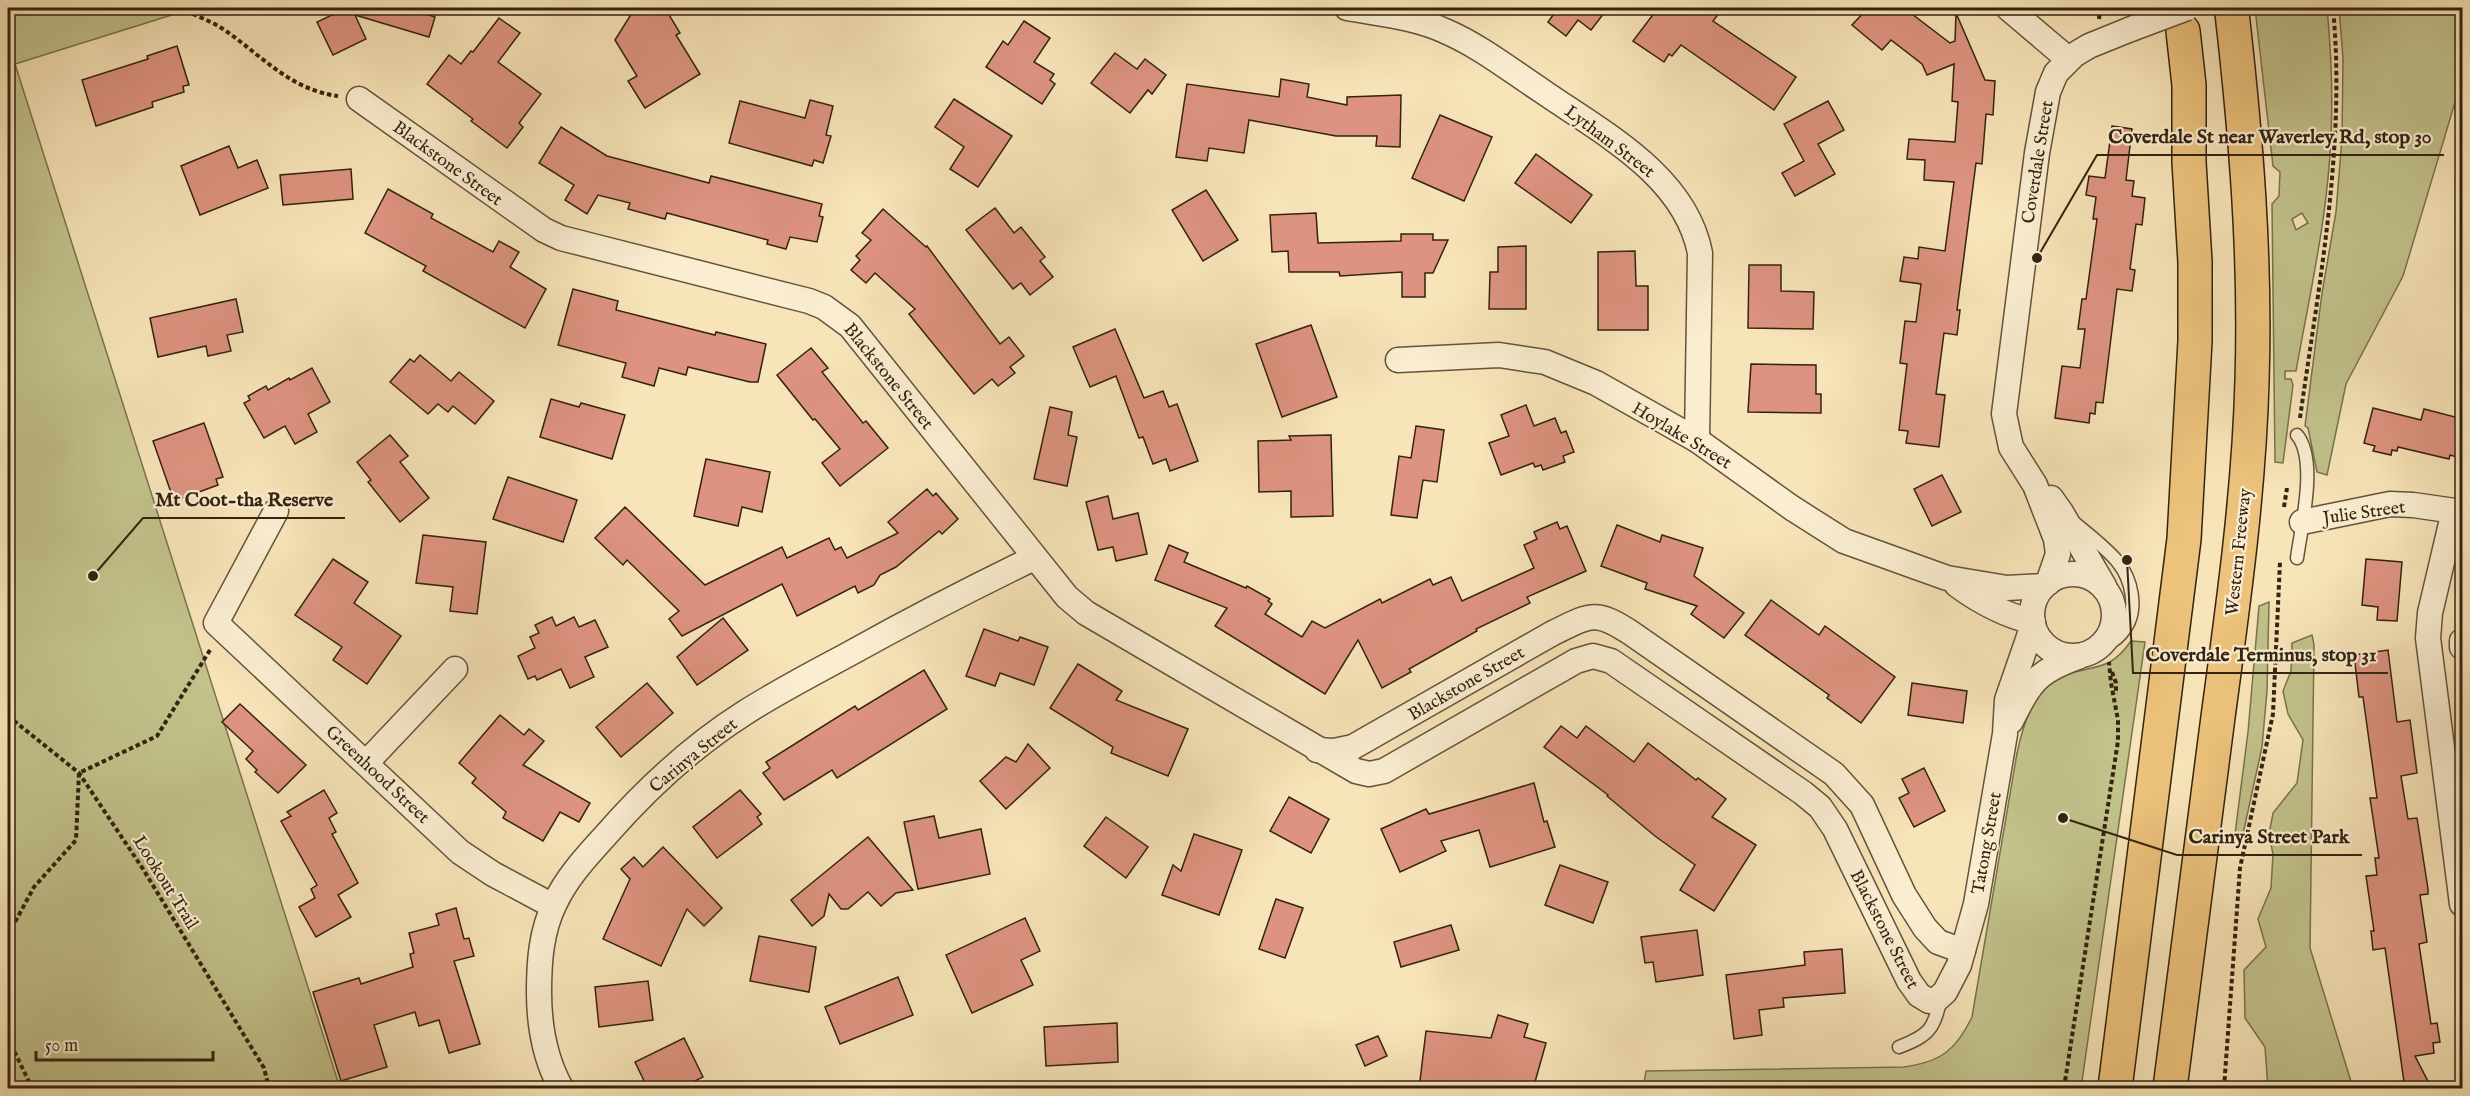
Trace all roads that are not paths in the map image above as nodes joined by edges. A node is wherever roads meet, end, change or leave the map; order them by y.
1 (1347, 8) edge
2 (2008, 8) edge
3 (2232, 13) dead end
4 (2185, 20) edge
5 (2068, 59) junction
6 (359, 99) road end
7 (1398, 360) dead end
8 (2297, 435) dead end
9 (1697, 440) junction
10 (2036, 485) junction
11 (276, 511) dead end
12 (2458, 511) edge
13 (2061, 512) junction
14 (2302, 522) junction
15 (1034, 558) junction
16 (2297, 558) dead end
17 (1947, 579) junction
18 (2046, 584) junction
19 (2106, 589) junction
20 (2033, 624) junction
21 (2463, 641) edge
22 (2463, 647) edge
23 (2086, 654) junction
24 (455, 669) dead end
25 (2005, 734) junction
26 (1317, 750) junction
27 (366, 763) junction
28 (2463, 904) edge
29 (554, 906) junction
30 (1963, 951) junction
31 (1942, 996) junction
32 (1899, 1047) dead end
33 (561, 1089) edge
34 (2115, 1089) edge
35 (2170, 1089) edge

1 - 9 street, Lytham Street
2 - 5 street
3 - 35 highway, Western Freeway
4 - 5 street, bridge
4 - 34 highway
5 - 10 street, Coverdale Street
6 - 15 street, Blackstone Street
7 - 9 street, Hoylake Street
8 - 14 lane
9 - 17 street, Hoylake Street
10 - 13 street, Coverdale Street
10 - 18 street, Coverdale Street
11 - 27 street, Greenhood Street
12 - 14 street, Julie Street
12 - 28 street
13 - 19 street, Coverdale Street
13 - 23 lane
14 - 16 lane
15 - 26 street, Blackstone Street
15 - 29 street, Carinya Street
17 - 18 street, Hoylake Street
17 - 20 street, Hoylake Street
18 - 19 street
18 - 20 street
19 - 23 street
20 - 23 street
20 - 25 street, Tatong Street
21 - 22 street
23 - 25 street, Tatong Street
24 - 27 street
25 - 30 street, Tatong Street
26 - 30 street, Blackstone Street
26 - 31 street, Blackstone Street
27 - 29 street, Greenhood Street
29 - 33 street, Carinya Street
30 - 31 street, Blackstone Street
31 - 32 lane

